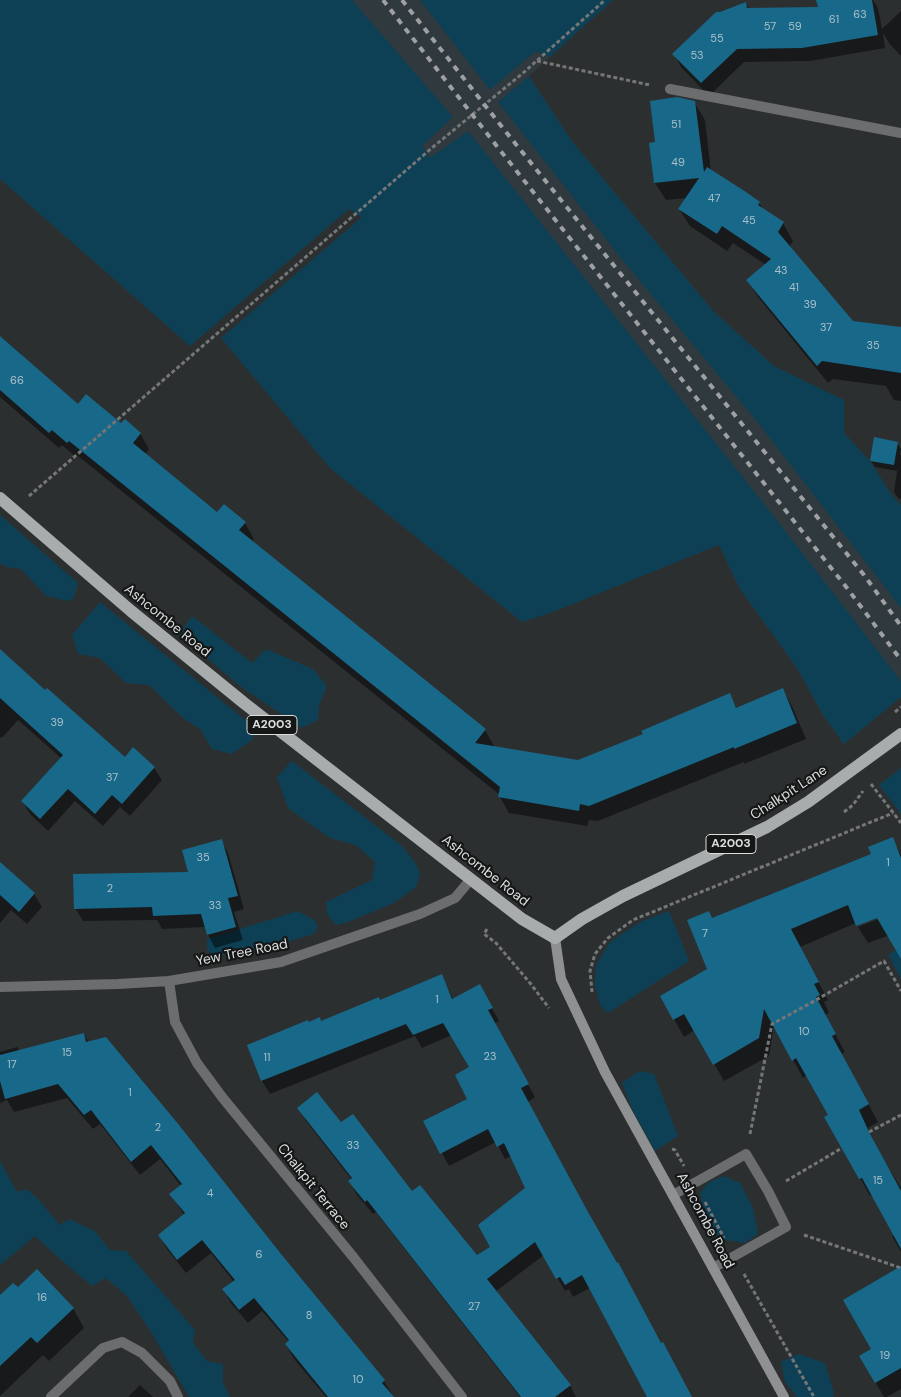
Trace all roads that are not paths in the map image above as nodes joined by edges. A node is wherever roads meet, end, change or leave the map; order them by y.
1 (670, 89) road end
2 (901, 134) edge
3 (0, 498) edge
4 (900, 735) edge
5 (471, 879) junction
6 (555, 938) junction
7 (169, 981) junction
8 (0, 987) edge
9 (673, 1195) junction
10 (713, 1268) junction
11 (50, 1397) edge
12 (178, 1397) edge
13 (462, 1397) edge
14 (784, 1397) edge

1 - 2 street
3 - 5 main road, Ashcombe Road / A2003
4 - 6 main road, Chalkpit Lane / A2003
5 - 6 main road, Ashcombe Road / A2003
5 - 7 street, Yew Tree Road
6 - 9 street, Ashcombe Road
7 - 8 street, Yew Tree Road
7 - 13 street, Chalkpit Terrace
9 - 10 street, Ashcombe Road
9 - 10 street
10 - 14 street, Ashcombe Road
11 - 12 street

